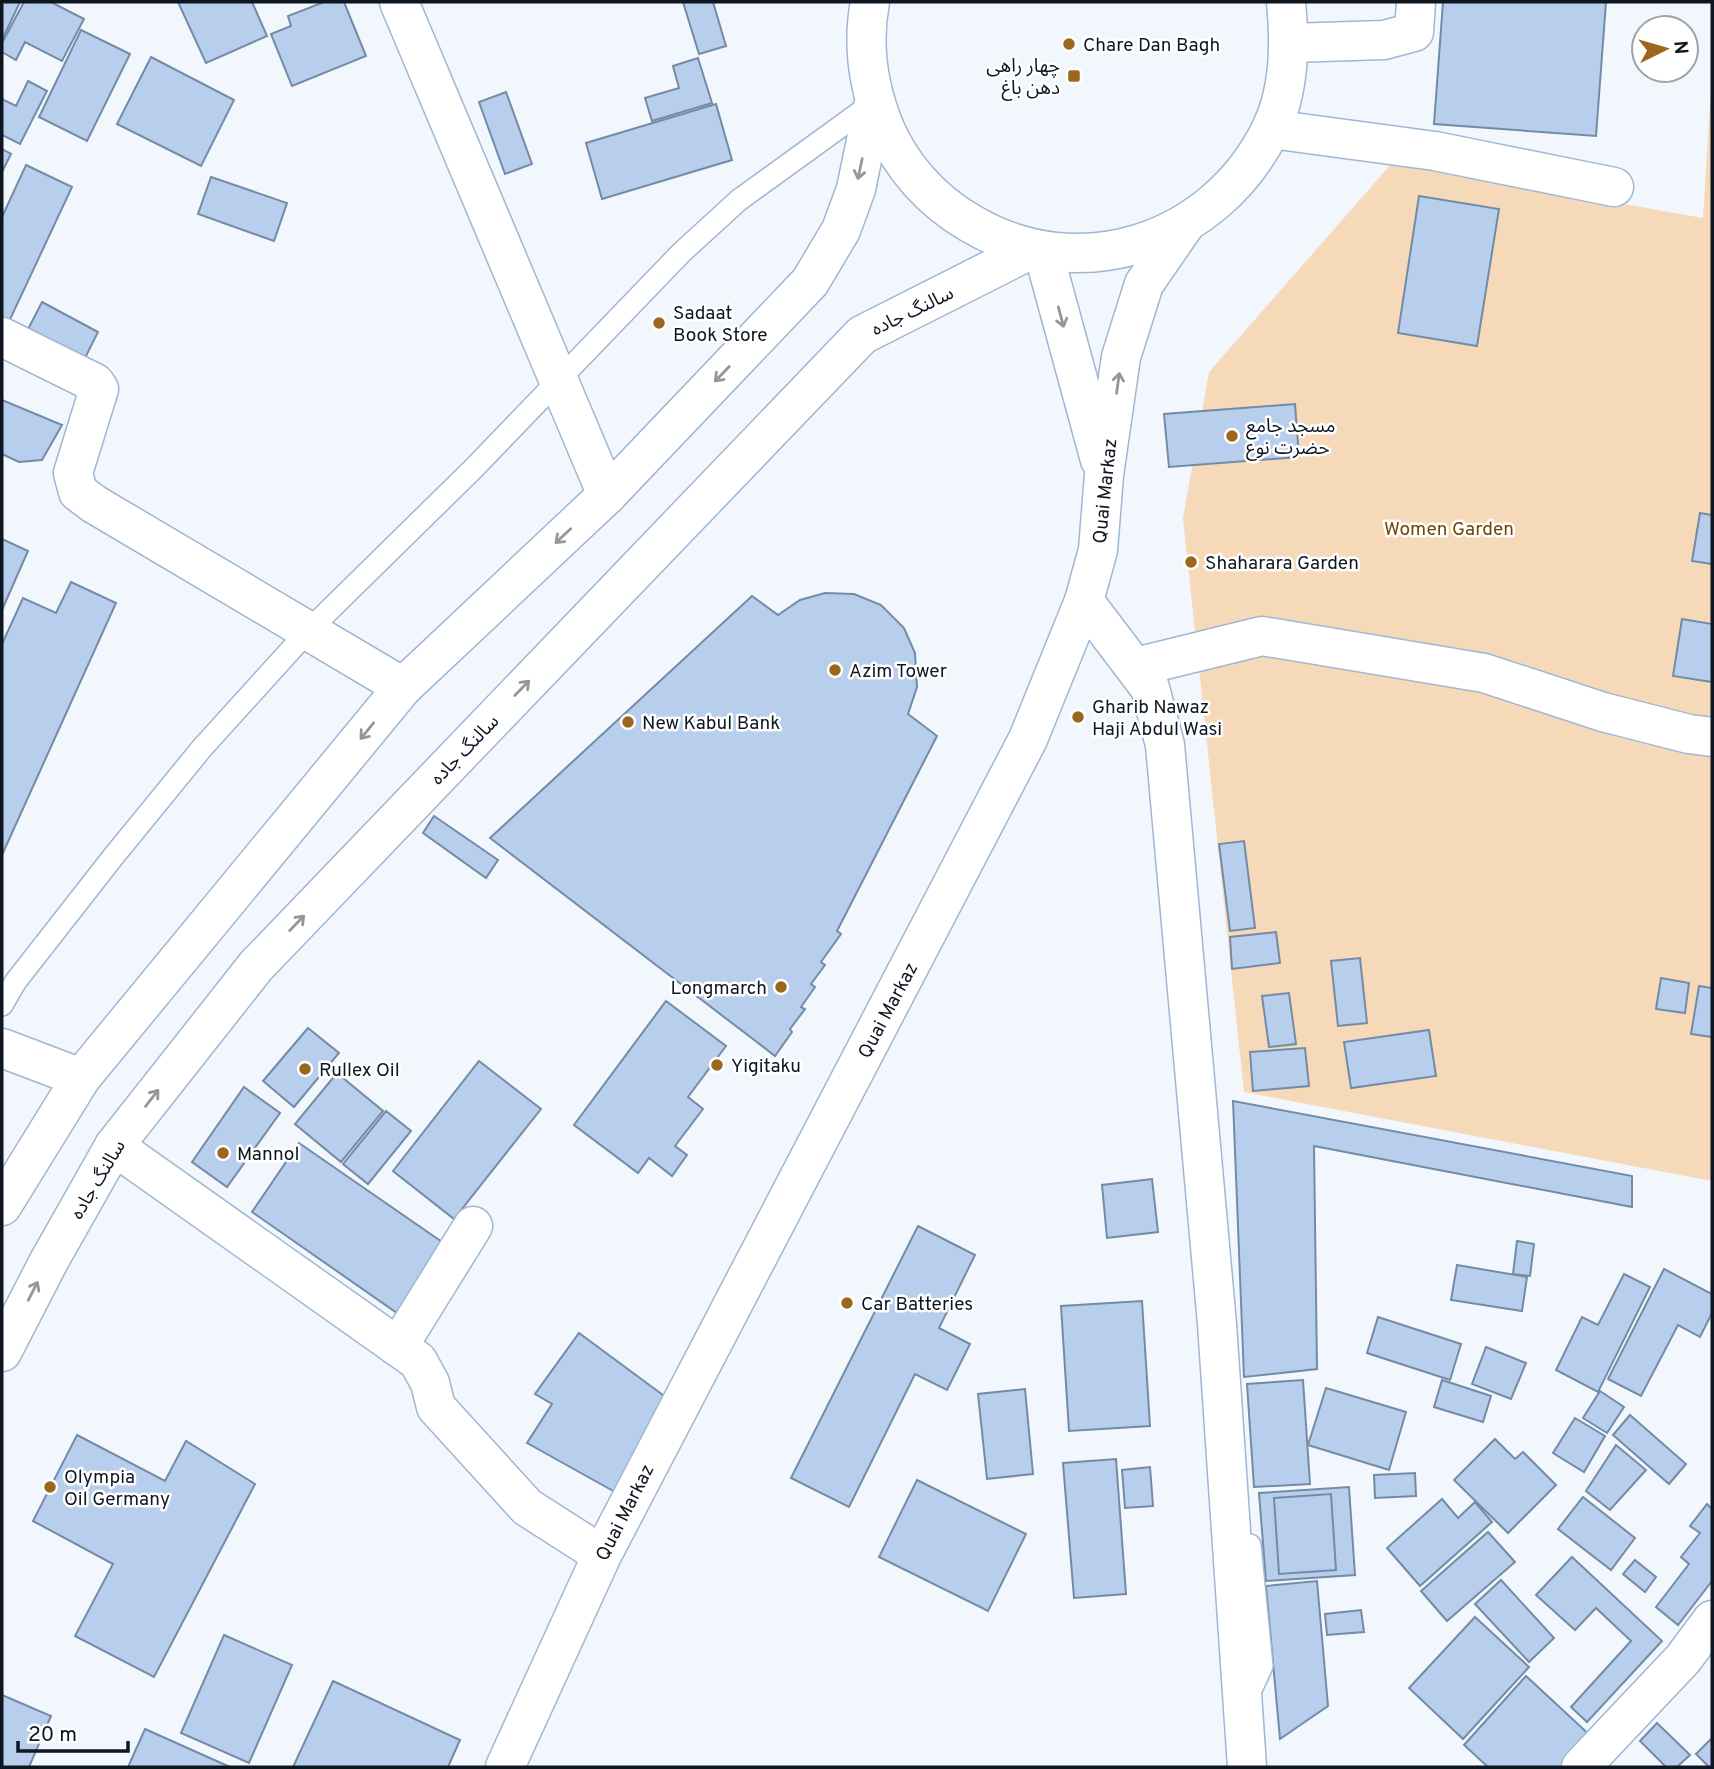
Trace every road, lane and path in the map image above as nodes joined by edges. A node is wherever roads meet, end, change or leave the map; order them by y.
1 (399, 2) edge
2 (870, 2) edge
3 (1286, 2) edge
4 (1416, 2) edge
5 (1290, 43) junction
6 (874, 102) junction
7 (1271, 129) junction
8 (1614, 187) dead end
9 (1184, 226) junction
10 (1038, 250) junction
11 (2, 337) edge
12 (559, 380) junction
13 (1104, 475) junction
14 (607, 495) junction
15 (1084, 601) junction
16 (308, 631) junction
17 (1136, 667) junction
18 (403, 687) junction
19 (1712, 737) edge
20 (2, 1005) edge
21 (2, 1048) edge
22 (81, 1078) junction
23 (114, 1146) junction
24 (2, 1206) edge
25 (473, 1226) dead end
26 (398, 1348) junction
27 (2, 1352) edge
28 (602, 1555) junction
29 (1712, 1620) edge
30 (505, 1767) edge
31 (1247, 1767) edge
32 (1581, 1767) edge

1 - 12 main road
2 - 6 main road
3 - 5 main road
4 - 5 main road
5 - 7 main road
6 - 10 main road
6 - 12 lane
6 -> 14 main road
7 - 8 main road
7 - 9 main road
9 - 10 main road
13 -> 9 main road, Quai Markaz
10 -> 13 main road
23 -> 10 main road, سالنگ جاده
11 - 16 main road
12 - 14 main road
12 - 16 lane
13 - 15 main road, Quai Markaz
14 -> 18 main road
15 - 17 main road
15 - 28 main road, Quai Markaz
16 - 18 main road
16 - 20 lane
17 - 19 main road
17 - 31 main road
18 -> 22 main road
21 - 22 main road
22 - 24 main road
23 - 26 main road
27 -> 23 main road, سالنگ جاده
25 - 26 main road
26 - 28 main road
28 - 30 main road, Quai Markaz
29 - 32 main road

